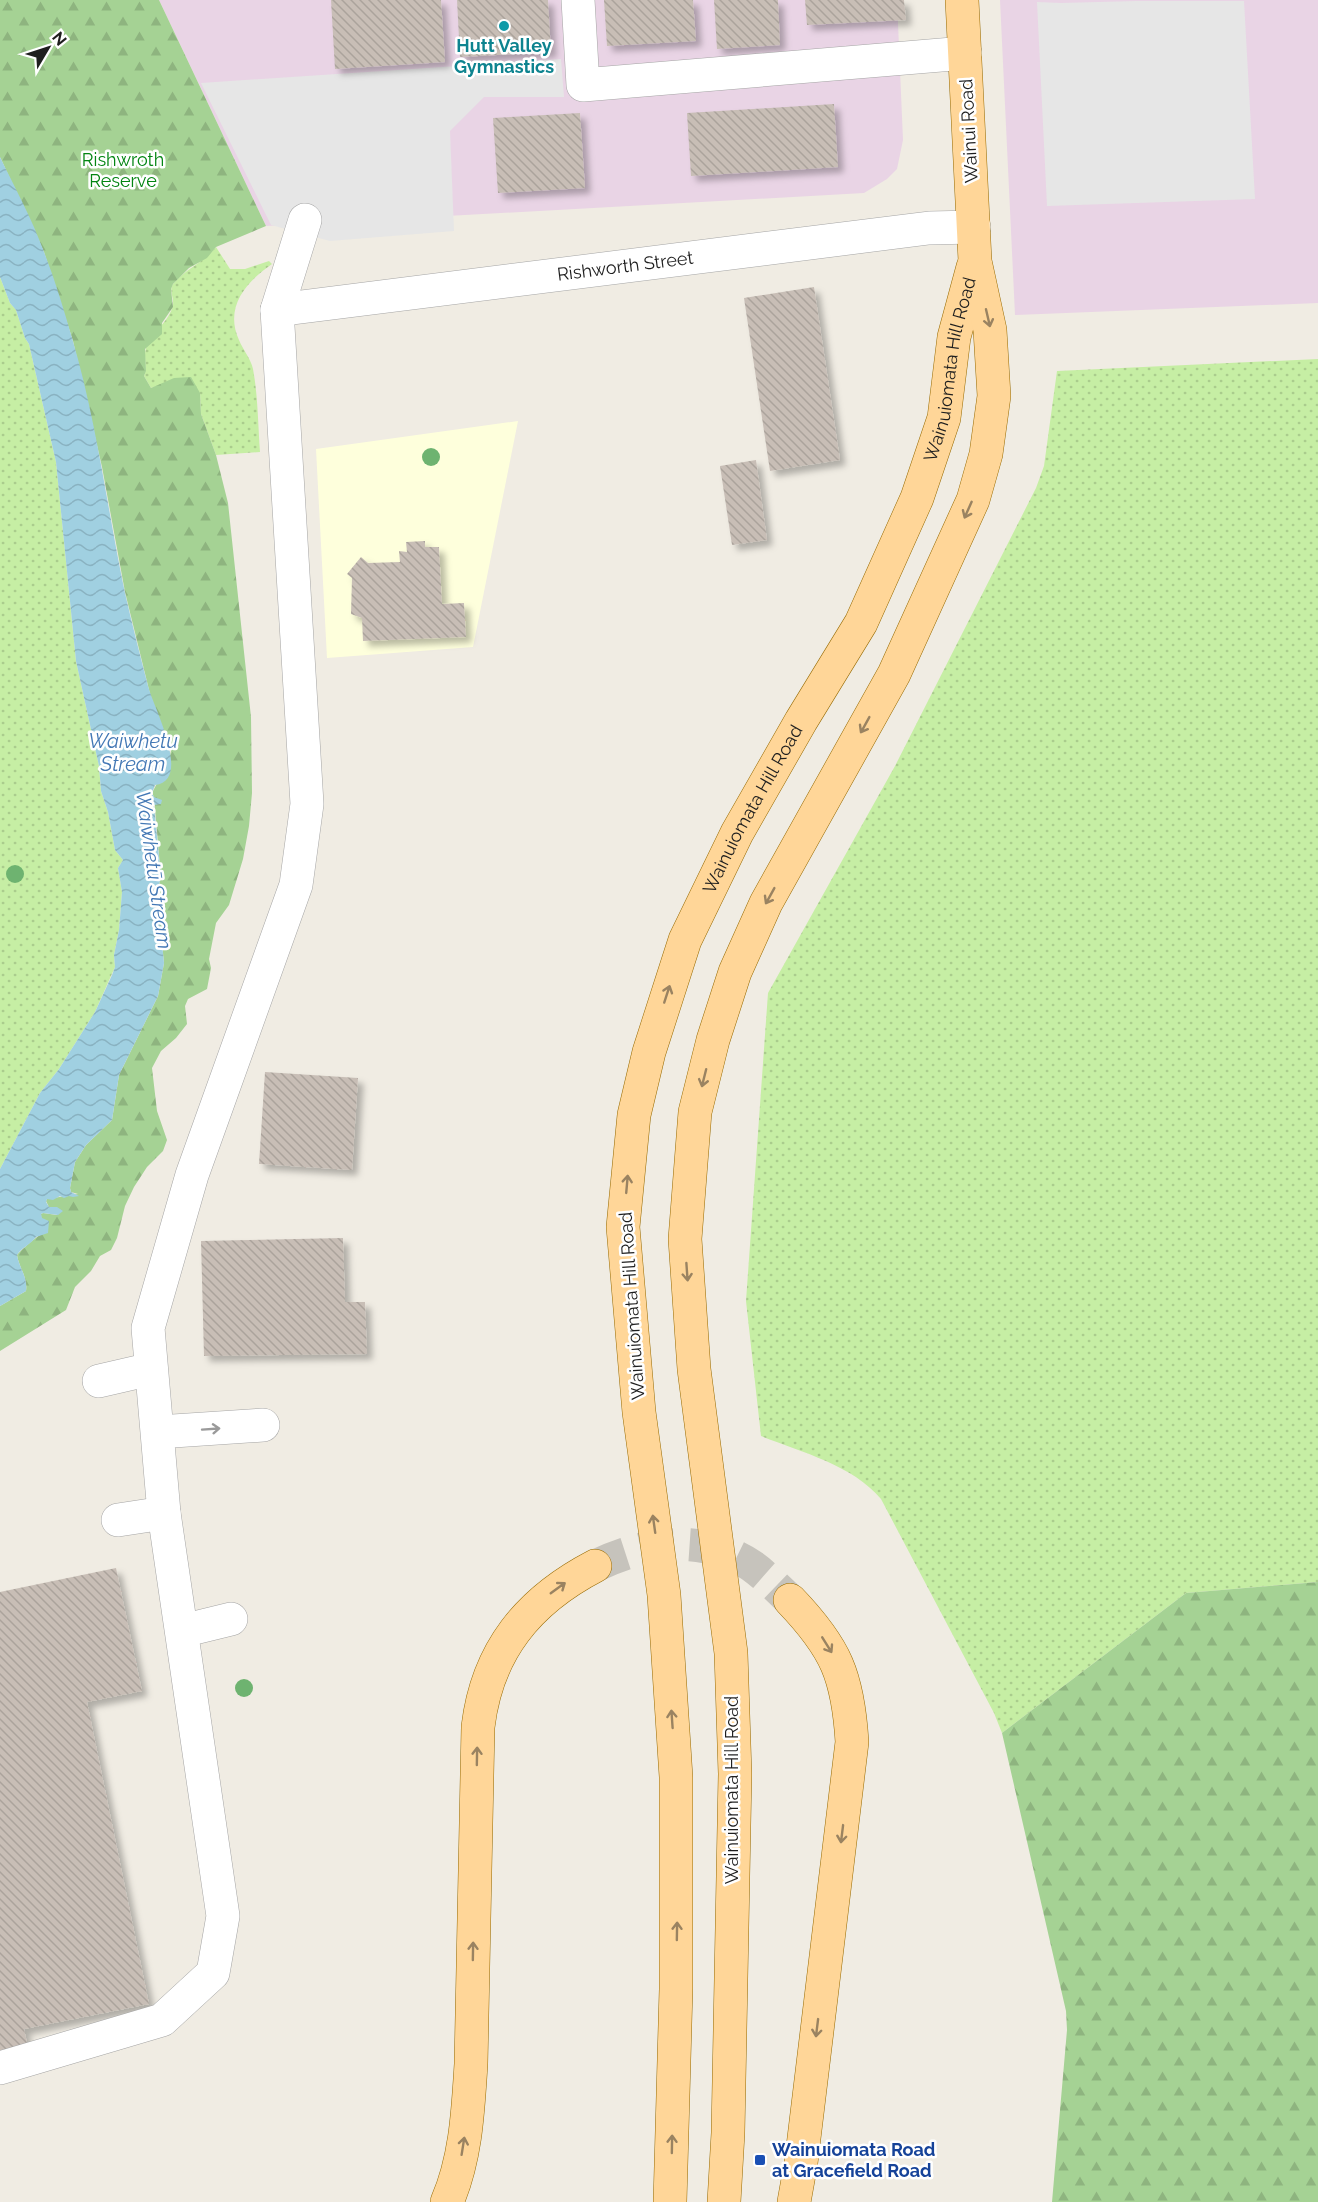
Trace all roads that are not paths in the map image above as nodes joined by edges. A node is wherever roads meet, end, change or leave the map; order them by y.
1 (578, 0) edge
2 (962, 0) edge
3 (964, 53) junction
4 (305, 220) dead end
5 (974, 227) junction
6 (975, 261) junction
7 (277, 310) junction
8 (151, 1369) junction
9 (99, 1381) dead end
10 (263, 1425) dead end
11 (158, 1432) junction
12 (164, 1513) junction
13 (118, 1520) dead end
14 (594, 1566) tunnel mouth
15 (790, 1600) tunnel mouth
16 (231, 1619) dead end
17 (182, 1631) junction
18 (0, 2068) edge
19 (447, 2202) edge
20 (670, 2202) edge
21 (724, 2202) edge
22 (794, 2202) edge

1 - 3 street
2 - 3 main road, Wainui Road
3 - 5 main road, Wainui Road
4 - 7 street
5 - 6 main road, Wainui Road
5 - 7 street, Rishworth Street
20 -> 6 main road, Wainuiomata Hill Road
6 -> 21 main road, Wainuiomata Hill Road
7 - 8 street
8 - 9 street
8 - 11 street
11 -> 10 street
11 - 12 street
12 - 13 street
12 - 17 street
19 -> 14 main road
15 -> 22 main road
16 - 17 street
17 - 18 street

